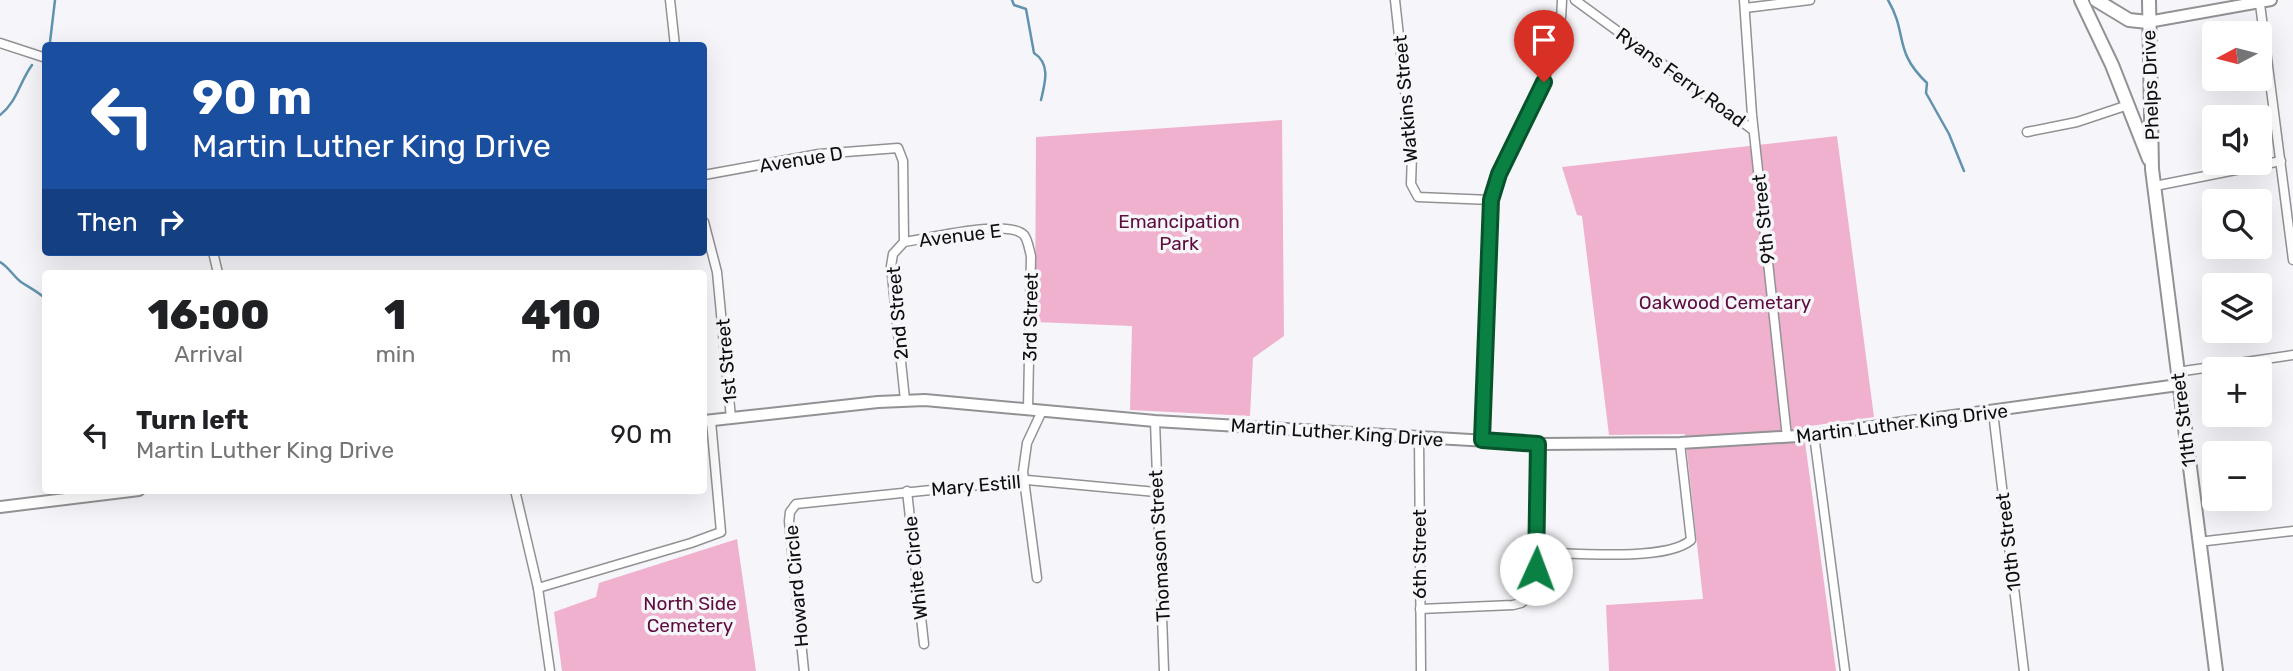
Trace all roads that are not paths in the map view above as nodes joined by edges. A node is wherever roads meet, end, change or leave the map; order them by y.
1 (670, 0) edge
2 (1395, 0) edge
3 (1562, 0) edge
4 (1575, 0) edge
5 (1810, 0) edge
6 (2081, 0) edge
7 (2096, 0) edge
8 (2149, 0) edge
9 (2266, 2) edge
10 (1745, 4) edge
11 (2148, 22) junction
12 (675, 42) edge
13 (0, 43) edge
14 (42, 57) edge
15 (2128, 105) junction
16 (1753, 130) junction
17 (2026, 132) dead end
18 (898, 148) joint
19 (2281, 161) junction
20 (2152, 169) junction
21 (707, 174) edge
22 (2289, 185) edge
23 (2155, 186) junction
24 (1491, 200) junction
25 (1016, 229) joint
26 (707, 234) edge
27 (904, 243) junction
28 (2293, 260) edge
29 (2293, 355) edge
30 (2177, 379) junction
31 (905, 400) junction
32 (1028, 410) junction
33 (1042, 411) junction
34 (1993, 412) junction
35 (731, 418) junction
36 (707, 421) edge
37 (1155, 421) junction
38 (1814, 435) junction
39 (1787, 437) junction
40 (1419, 438) junction
41 (1482, 440) junction
42 (1680, 443) junction
43 (1538, 444) junction
44 (1027, 480) junction
45 (907, 491) junction
46 (1156, 492) junction
47 (106, 494) edge
48 (516, 494) edge
49 (796, 504) joint
50 (0, 507) edge
51 (2293, 531) edge
52 (2198, 542) junction
53 (1536, 552) junction
54 (1037, 578) dead end
55 (538, 588) junction
56 (1419, 608) junction
57 (924, 644) dead end
58 (550, 671) edge
59 (804, 671) edge
60 (1164, 671) edge
61 (1421, 671) edge
62 (1845, 671) edge
63 (2024, 671) edge
64 (2216, 671) edge

1 - 12 street
2 - 24 street, Watkins Street
3 - 24 street
4 - 16 street, Ryans Ferry Road
5 - 10 street
6 - 15 main road
7 - 11 main road
8 - 11 main road, Phelps Drive
9 - 11 street
9 - 19 street
10 - 16 street, 9th Street
11 - 20 main road, Phelps Drive
13 - 14 street
15 - 17 street
15 - 20 main road
16 - 39 street, 9th Street
18 - 21 street, Avenue D
18 - 27 street, 2nd Street
19 - 22 street
19 - 23 street
20 - 23 main road, 11th Street
22 - 28 street
23 - 30 main road, 11th Street
24 - 41 street
25 - 27 street, Avenue E
25 - 32 street, 3rd Street
26 - 35 street, 1st Street
27 - 31 street, 2nd Street
29 - 30 street
30 - 34 street, Martin Luther King Drive
30 - 52 main road, 11th Street
31 - 32 street, Martin Luther King Drive
31 - 35 street, Martin Luther King Drive
32 - 33 street, Martin Luther King Drive
33 - 37 street, Martin Luther King Drive
33 - 44 street
34 - 38 street, Martin Luther King Drive
34 - 63 street, 10th Street
35 - 36 street, Martin Luther King Drive
36 - 55 street
37 - 40 street, Martin Luther King Drive
37 - 46 street, Thomason Street
38 - 39 street, Martin Luther King Drive
38 - 62 street
39 - 42 street, Martin Luther King Drive
40 - 41 street, Martin Luther King Drive
40 - 56 street, 6th Street
41 - 43 street, Martin Luther King Drive
42 - 43 street, Martin Luther King Drive
42 - 53 street
43 - 53 street
44 - 45 street, Mary Estill
44 - 46 street, Mary Estill
44 - 54 street
45 - 49 street, Mary Estill
45 - 57 street, White Circle
46 - 60 street, Thomason Street
47 - 50 street
48 - 55 street
49 - 59 street, Howard Circle
51 - 52 street
52 - 64 main road, 11th Street
53 - 56 street
55 - 58 street
56 - 61 street, 6th Street

